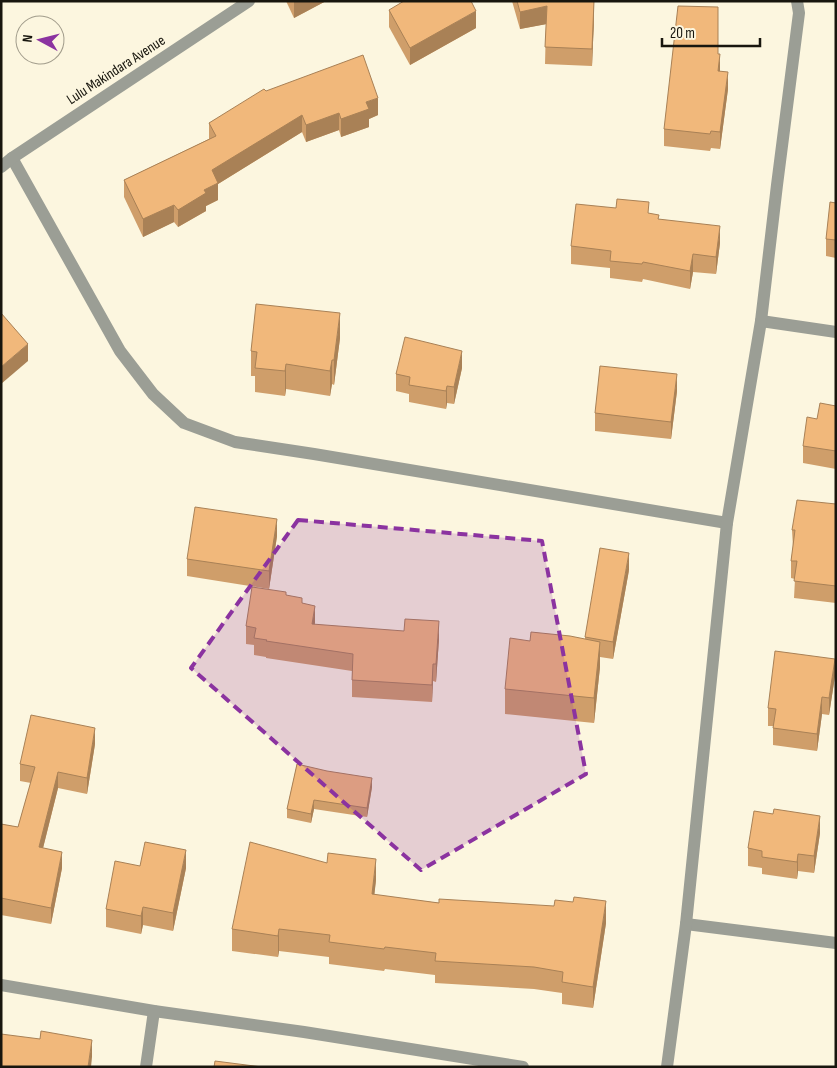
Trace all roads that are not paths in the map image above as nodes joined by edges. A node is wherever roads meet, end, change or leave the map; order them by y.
1 (249, 1) edge
2 (797, 1) edge
3 (12, 158) junction
4 (1, 167) edge
5 (761, 321) junction
6 (836, 332) edge
7 (727, 523) junction
8 (686, 924) junction
9 (836, 943) edge
10 (1, 985) edge
11 (154, 1011) junction
12 (146, 1067) edge
13 (523, 1067) edge
14 (667, 1067) edge

1 - 3 street, Lulu Makindara Avenue
2 - 5 street
3 - 4 street, Lulu Makindara Avenue
3 - 7 street
5 - 6 street
5 - 7 street
7 - 8 street
8 - 9 street
8 - 14 street
10 - 11 street
11 - 12 street
11 - 13 street

